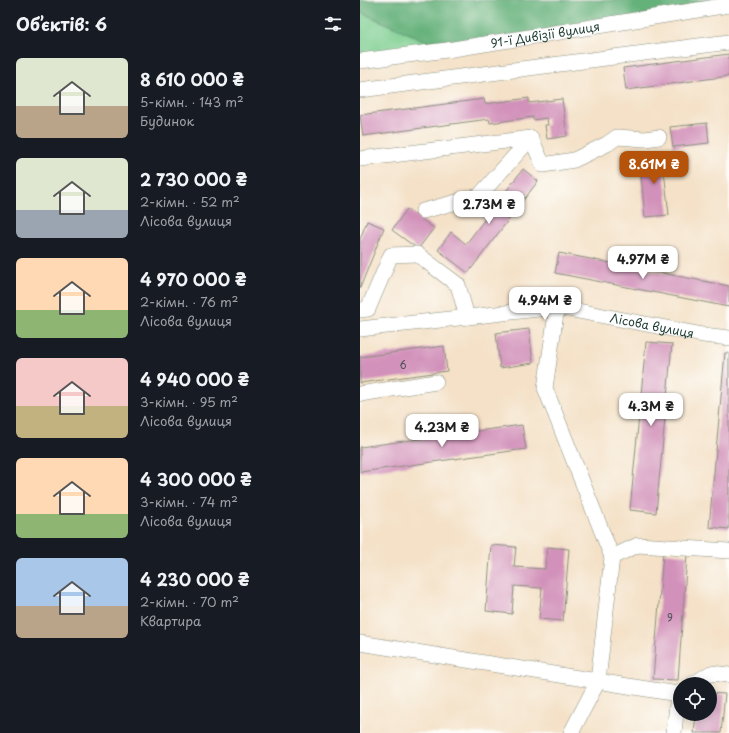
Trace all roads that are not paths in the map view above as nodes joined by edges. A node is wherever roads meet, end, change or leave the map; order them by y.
1 (729, 5) edge
2 (729, 42) edge
3 (360, 61) edge
4 (360, 90) edge
5 (659, 137) dead end
6 (531, 138) junction
7 (360, 159) edge
8 (423, 211) dead end
9 (557, 307) junction
10 (360, 310) edge
11 (467, 317) junction
12 (360, 329) edge
13 (729, 338) edge
14 (436, 382) dead end
15 (360, 394) edge
16 (729, 551) edge
17 (612, 556) junction
18 (360, 643) edge
19 (729, 675) edge
20 (704, 677) edge
21 (598, 681) junction
22 (673, 692) edge
23 (676, 721) edge
24 (571, 733) edge
25 (674, 733) edge

1 - 3 street, 91-ї Дивізії вулиця
2 - 4 street
5 - 6 street
6 - 7 street
6 - 8 street
9 - 11 street, Лісова вулиця
9 - 13 street, Лісова вулиця
9 - 17 street
10 - 11 street
11 - 12 street, Лісова вулиця
14 - 15 street
16 - 17 street
17 - 21 street
18 - 21 street
19 - 20 street
21 - 22 street
21 - 24 street
23 - 25 street

